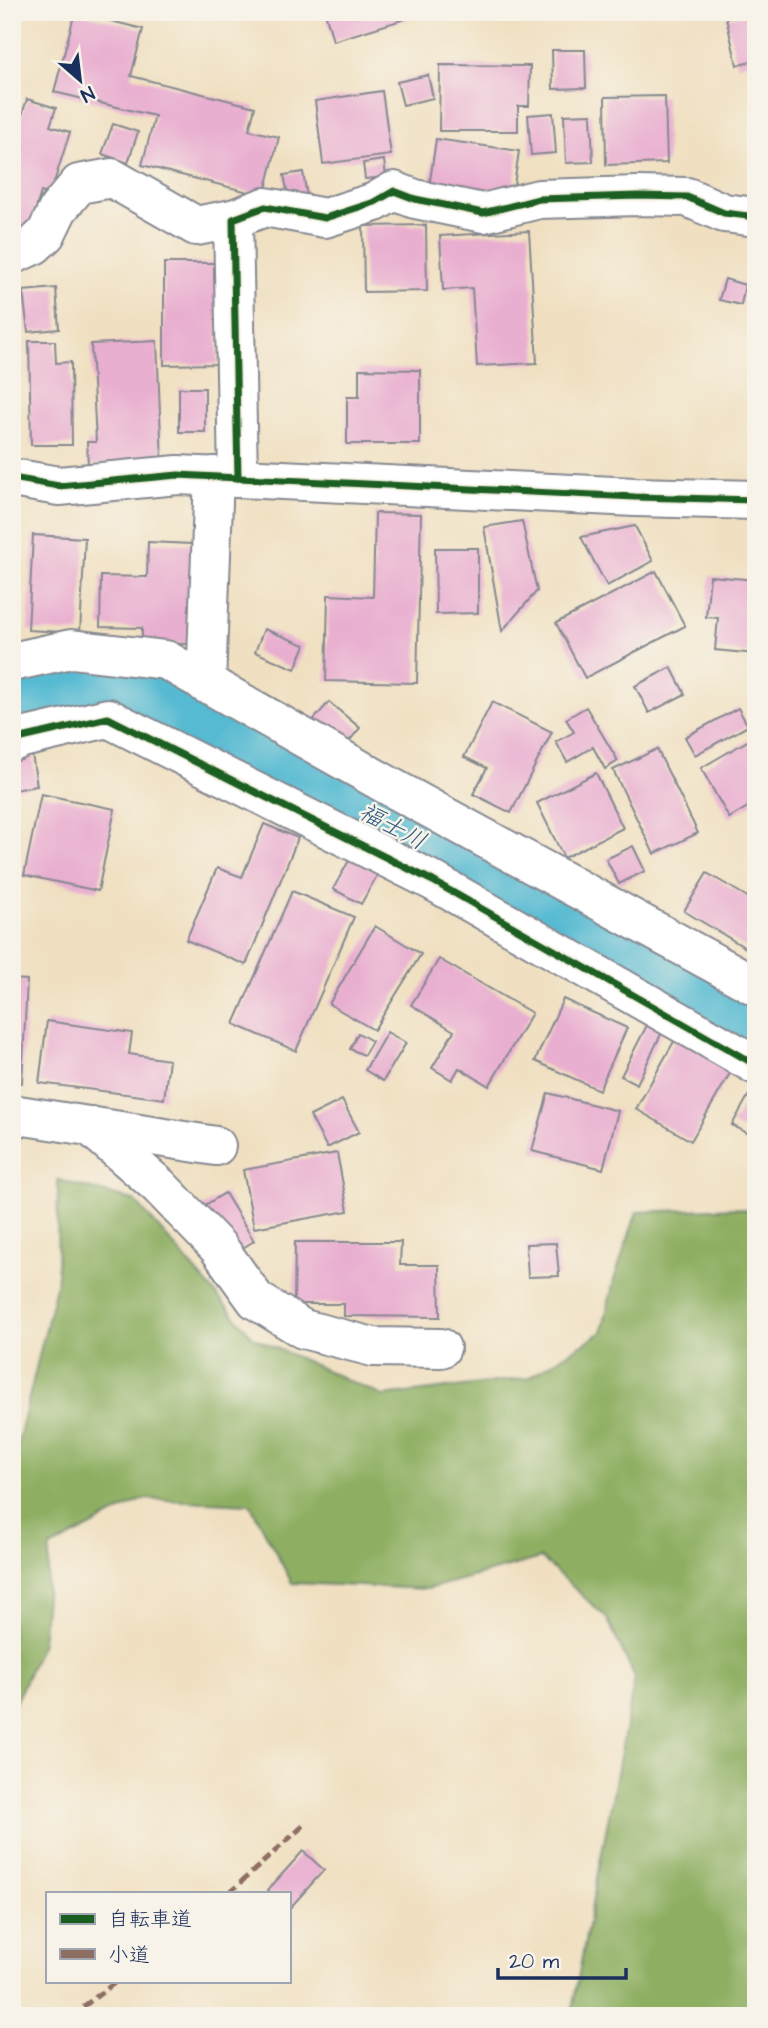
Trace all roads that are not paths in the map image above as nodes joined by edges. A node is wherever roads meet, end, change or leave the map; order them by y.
1 (756, 217) edge
2 (233, 219) junction
3 (12, 255) edge
4 (226, 477) junction
5 (12, 478) edge
6 (756, 500) edge
7 (12, 662) edge
8 (206, 684) junction
9 (12, 742) edge
10 (756, 986) edge
11 (756, 1065) edge
12 (12, 1114) edge
13 (90, 1126) junction
14 (216, 1146) dead end
15 (441, 1348) dead end

1 - 2 street
2 - 3 street
2 - 4 street
4 - 5 street
4 - 6 street
4 - 8 street
7 - 8 street
8 - 10 street
9 - 11 street
12 - 13 street
13 - 14 street
13 - 15 street

